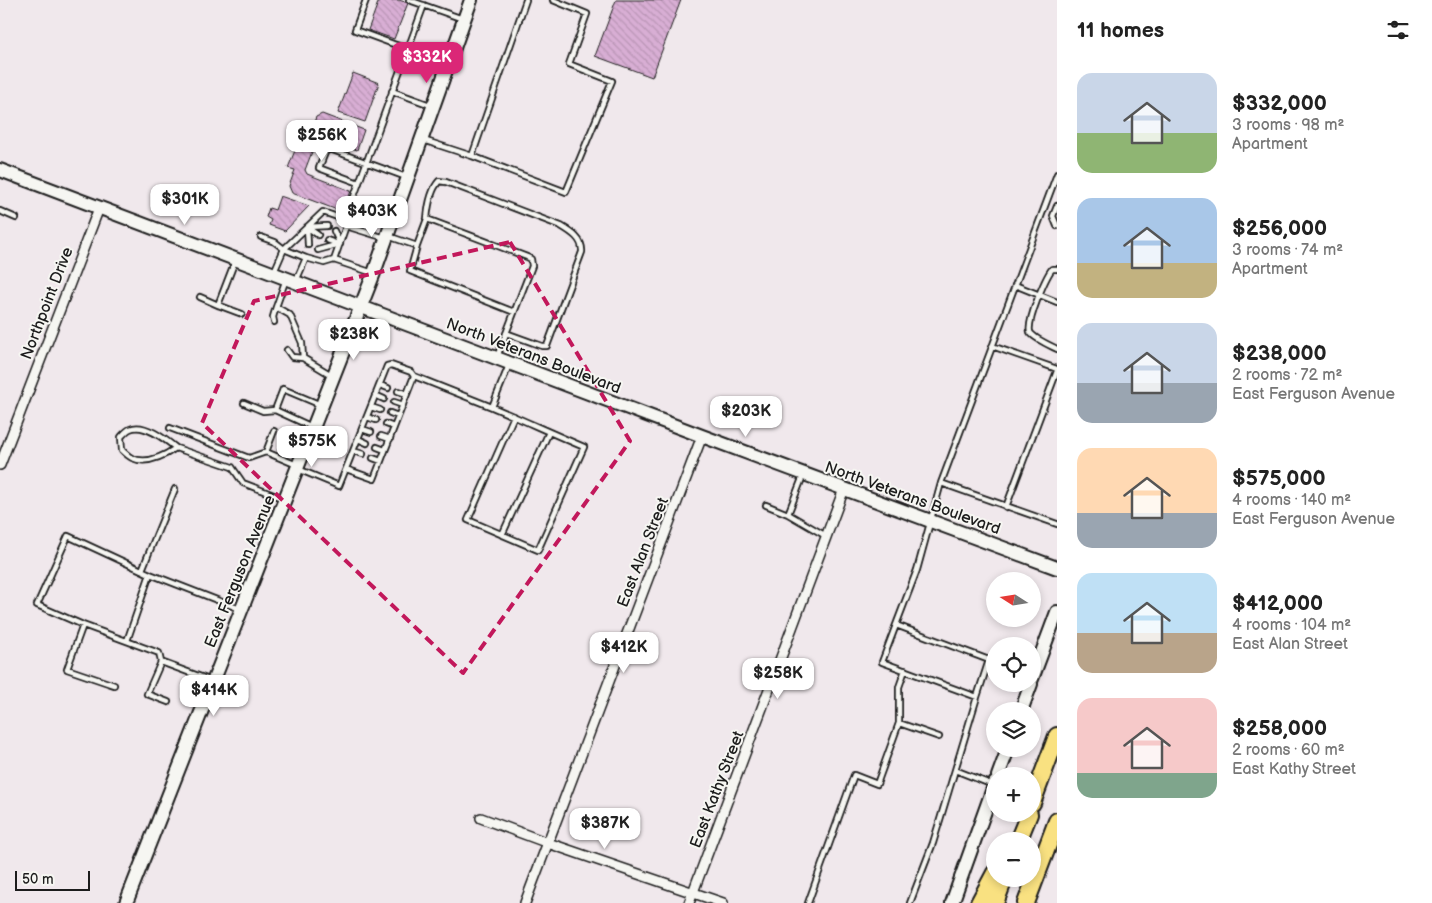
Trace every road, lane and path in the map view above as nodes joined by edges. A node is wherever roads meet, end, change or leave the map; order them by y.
1 (366, 0) edge
2 (409, 0) edge
3 (471, 0) edge
4 (526, 0) edge
5 (553, 0) edge
6 (424, 5) junction
7 (465, 19) junction
8 (407, 49) junction
9 (392, 91) junction
10 (433, 106) junction
11 (422, 140) junction
12 (472, 156) junction
13 (366, 163) junction
14 (0, 170) edge
15 (1057, 174) edge
16 (408, 178) junction
17 (359, 183) junction
18 (1057, 206) edge
19 (98, 208) junction
20 (349, 210) dead end
21 (0, 211) edge
22 (16, 218) dead end
23 (427, 219) junction
24 (327, 226) dead end
25 (346, 226) junction
26 (1057, 226) edge
27 (307, 227) junction
28 (334, 231) dead end
29 (318, 235) dead end
30 (262, 237) dead end
31 (386, 237) junction
32 (327, 240) dead end
33 (340, 244) junction
34 (308, 245) dead end
35 (417, 246) junction
36 (284, 249) junction
37 (318, 250) dead end
38 (306, 258) junction
39 (235, 260) junction
40 (334, 260) junction
41 (1057, 269) edge
42 (374, 273) junction
43 (273, 274) junction
44 (291, 281) junction
45 (1015, 285) junction
46 (1038, 294) junction
47 (200, 298) dead end
48 (1057, 302) edge
49 (218, 305) junction
50 (276, 307) junction
51 (360, 307) junction
52 (514, 312) junction
53 (242, 314) dead end
54 (274, 322) dead end
55 (506, 333) junction
56 (992, 346) junction
57 (1057, 348) edge
58 (288, 350) dead end
59 (303, 358) junction
60 (496, 358) junction
61 (509, 364) junction
62 (1057, 370) edge
63 (334, 376) junction
64 (414, 376) junction
65 (380, 385) junction
66 (1054, 386) edge
67 (388, 388) dead end
68 (398, 391) dead end
69 (407, 394) junction
70 (375, 395) junction
71 (384, 399) dead end
72 (394, 402) dead end
73 (244, 403) dead end
74 (403, 405) junction
75 (322, 406) junction
76 (371, 407) junction
77 (492, 407) junction
78 (275, 410) junction
79 (380, 410) dead end
80 (390, 413) dead end
81 (398, 416) junction
82 (514, 416) junction
83 (367, 417) junction
84 (376, 420) dead end
85 (386, 424) dead end
86 (314, 427) junction
87 (394, 427) junction
88 (170, 428) dead end
89 (362, 429) junction
90 (274, 431) dead end
91 (371, 432) dead end
92 (549, 432) junction
93 (381, 436) dead end
94 (702, 436) junction
95 (358, 439) junction
96 (390, 439) junction
97 (367, 443) dead end
98 (377, 446) dead end
99 (176, 448) junction
100 (385, 450) junction
101 (353, 451) junction
102 (266, 452) junction
103 (363, 454) dead end
104 (373, 458) dead end
105 (381, 461) junction
106 (0, 466) edge
107 (298, 467) junction
108 (346, 468) junction
109 (804, 474) junction
110 (941, 483) junction
111 (174, 488) dead end
112 (844, 489) junction
113 (285, 500) junction
114 (766, 505) dead end
115 (1006, 507) junction
116 (788, 514) junction
117 (931, 521) junction
118 (1057, 524) edge
119 (502, 535) junction
120 (826, 536) junction
121 (1057, 568) edge
122 (142, 570) junction
123 (150, 574) junction
124 (242, 610) junction
125 (1057, 612) edge
126 (83, 624) junction
127 (896, 625) junction
128 (1057, 631) edge
129 (127, 641) junction
130 (1041, 655) edge
131 (1041, 657) edge
132 (161, 662) junction
133 (905, 670) junction
134 (213, 681) junction
135 (114, 685) dead end
136 (977, 697) junction
137 (168, 702) dead end
138 (899, 723) junction
139 (1057, 736) edge
140 (939, 737) dead end
141 (955, 770) junction
142 (1041, 779) edge
143 (986, 781) edge
144 (986, 809) edge
145 (481, 818) dead end
146 (1057, 821) edge
147 (548, 843) junction
148 (988, 887) edge
149 (1001, 887) edge
150 (693, 893) junction
151 (126, 903) edge
152 (525, 903) edge
153 (689, 903) edge
154 (723, 903) edge
155 (808, 903) edge
156 (910, 903) edge
157 (952, 903) edge
158 (980, 903) edge
159 (995, 903) edge
160 (1026, 903) edge

1 - 8 lane
2 - 6 lane
3 - 7 main road, East Ferguson Avenue
4 - 12 lane
5 - 12 lane
6 - 7 lane
6 - 8 lane
7 - 10 main road, East Ferguson Avenue
8 - 9 lane
9 - 10 lane
9 - 13 lane
10 - 11 main road, East Ferguson Avenue
11 - 12 lane
11 - 16 main road, East Ferguson Avenue
13 - 16 lane
13 - 17 lane
13 - 17 lane
14 - 19 main road, North Veterans Boulevard
15 - 45 lane
16 - 31 main road, East Ferguson Avenue
17 - 20 lane
18 - 26 lane
19 - 39 main road, North Veterans Boulevard
19 - 106 street, Northpoint Drive
21 - 22 lane
23 - 35 lane
23 - 52 lane
23 - 55 lane
24 - 27 lane
25 - 27 lane
25 - 31 lane
25 - 33 lane
27 - 29 lane
27 - 34 lane
27 - 36 lane
28 - 33 lane
30 - 36 lane
31 - 35 lane
31 - 42 main road, East Ferguson Avenue
32 - 33 lane
33 - 37 lane
33 - 40 lane
35 - 52 lane
36 - 38 lane
36 - 43 lane
38 - 40 lane
38 - 44 lane
39 - 43 main road, North Veterans Boulevard
39 - 49 lane
40 - 42 lane
41 - 46 lane
42 - 51 main road, East Ferguson Avenue
43 - 44 main road, North Veterans Boulevard
44 - 50 lane
44 - 51 main road, North Veterans Boulevard
45 - 46 lane
45 - 56 lane
46 - 48 lane
46 - 57 lane
47 - 49 lane
49 - 53 lane
50 - 54 lane
50 - 59 lane
51 - 60 main road, North Veterans Boulevard
51 - 63 main road, East Ferguson Avenue
52 - 55 lane
55 - 60 lane
56 - 62 lane
56 - 110 lane
58 - 59 lane
59 - 63 lane
60 - 61 main road, North Veterans Boulevard
61 - 77 lane
61 - 94 main road, North Veterans Boulevard
62 - 66 lane
63 - 75 main road, East Ferguson Avenue
64 - 65 lane
64 - 69 lane
64 - 77 lane
65 - 67 lane
65 - 70 lane
66 - 115 lane
68 - 69 lane
69 - 74 lane
70 - 71 lane
70 - 76 lane
72 - 74 lane
73 - 78 lane
74 - 81 lane
75 - 78 lane
75 - 86 main road, East Ferguson Avenue
76 - 79 lane
76 - 83 lane
77 - 82 lane
78 - 86 lane
80 - 81 lane
81 - 87 lane
82 - 92 lane
82 - 119 lane
83 - 84 lane
83 - 89 lane
85 - 87 lane
86 - 107 main road, East Ferguson Avenue
87 - 96 lane
88 - 102 lane
89 - 91 lane
89 - 95 lane
90 - 102 lane
92 - 119 lane
92 - 119 lane
93 - 96 lane
94 - 109 main road, North Veterans Boulevard
94 - 147 street, East Alan Street
95 - 97 lane
95 - 101 lane
96 - 100 lane
98 - 100 lane
99 - 99 lane
99 - 113 lane
100 - 105 lane
101 - 103 lane
101 - 108 lane
102 - 107 lane
104 - 105 lane
105 - 108 lane
107 - 108 lane
107 - 113 main road, East Ferguson Avenue
109 - 112 main road, North Veterans Boulevard
109 - 116 lane
110 - 115 lane
110 - 117 lane
111 - 122 lane
112 - 117 main road, North Veterans Boulevard
112 - 120 street, East Kathy Street
113 - 124 main road, East Ferguson Avenue
114 - 116 lane
115 - 118 lane
116 - 120 lane
117 - 121 main road, North Veterans Boulevard
117 - 127 lane
120 - 150 street, East Kathy Street
122 - 123 lane
122 - 126 lane
123 - 124 lane
123 - 129 lane
124 - 134 main road, East Ferguson Avenue
125 - 130 main road
126 - 129 lane
126 - 135 lane
127 - 133 lane
127 - 136 lane
128 - 131 main road
129 - 132 lane
132 - 134 lane
132 - 137 lane
133 - 136 lane
133 - 138 lane
134 - 151 main road, East Ferguson Avenue
136 - 141 lane
138 - 140 lane
138 - 155 lane
139 - 142 highway
141 - 143 lane
141 - 156 lane
144 - 157 main road
145 - 147 street
146 - 160 highway
147 - 150 street
147 - 152 street, East Alan Street
148 - 158 highway
149 - 159 highway
150 - 153 street, East Kathy Street
150 - 154 street

